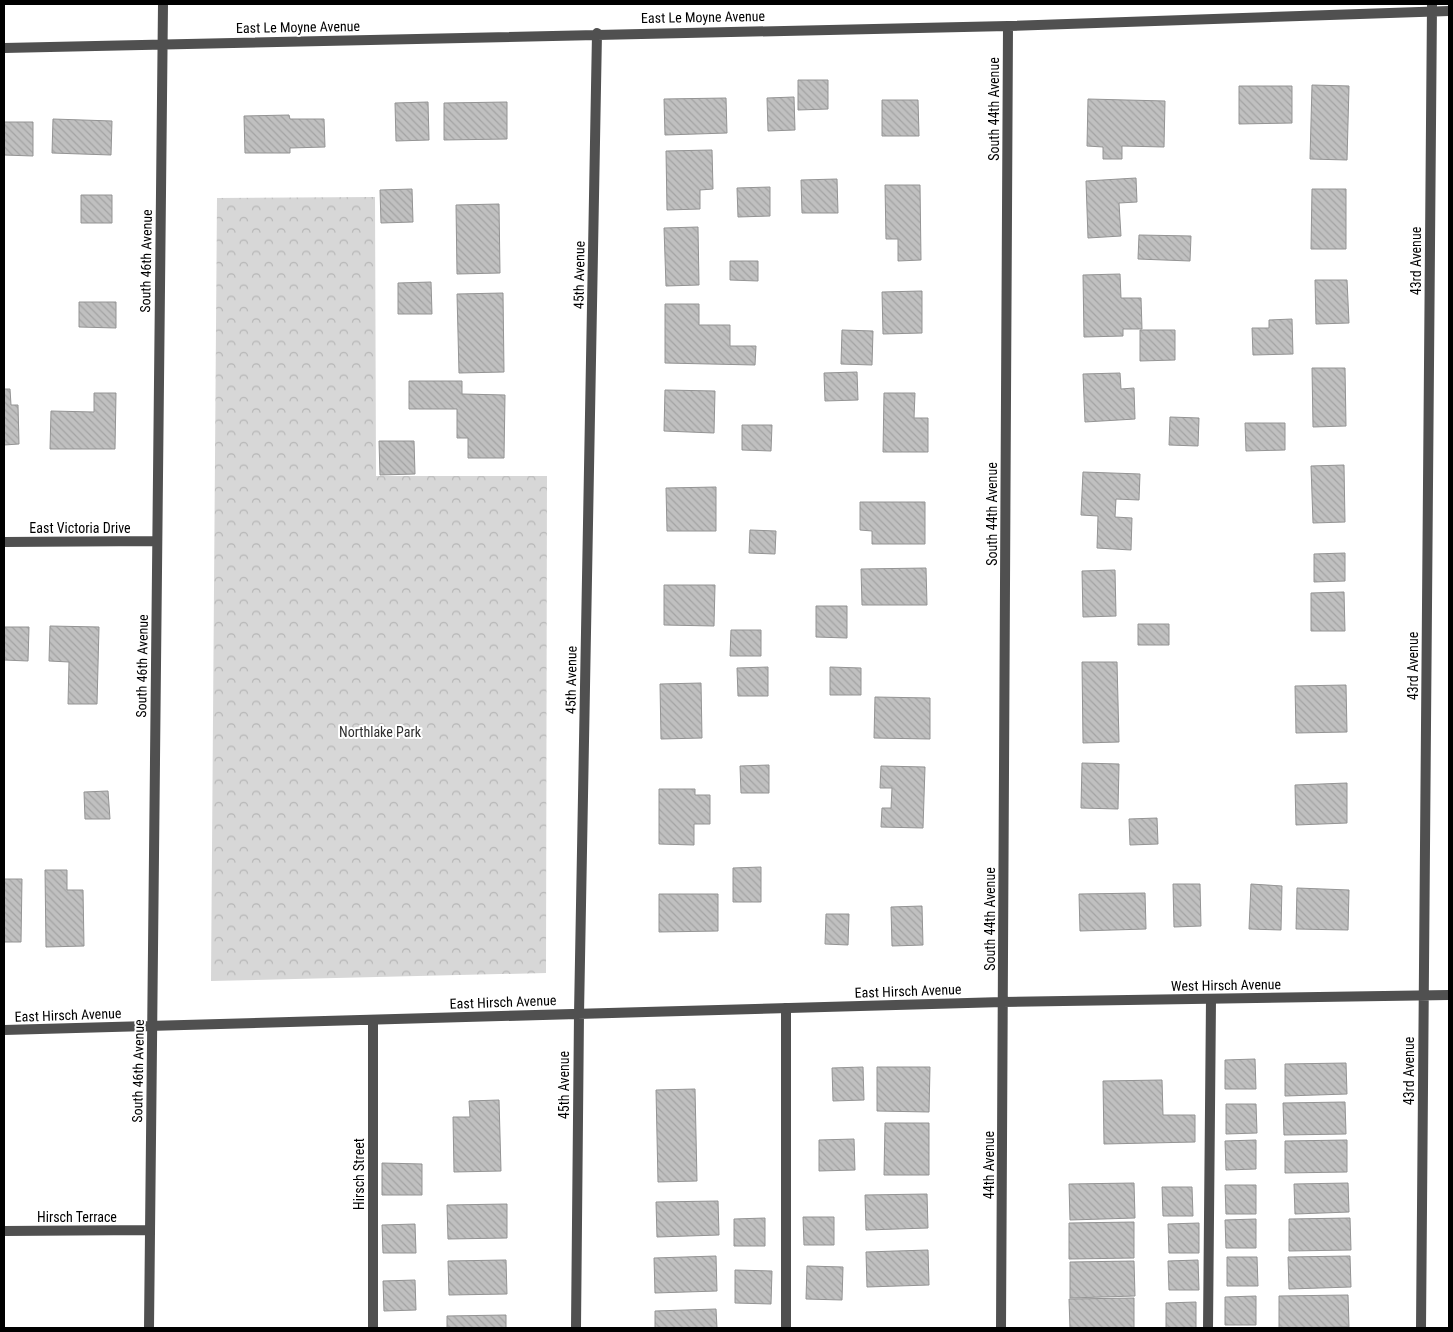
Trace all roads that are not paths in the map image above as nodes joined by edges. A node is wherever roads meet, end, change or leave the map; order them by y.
1 (163, 4) edge
2 (1432, 8) edge
3 (1449, 11) edge
4 (1008, 26) junction
5 (597, 33) junction
6 (162, 44) junction
7 (4, 48) edge
8 (157, 541) junction
9 (4, 542) edge
10 (1424, 995) junction
11 (1449, 995) edge
12 (1211, 999) junction
13 (1004, 1002) junction
14 (786, 1008) junction
15 (579, 1014) junction
16 (373, 1020) junction
17 (152, 1026) junction
18 (4, 1030) edge
19 (150, 1230) junction
20 (4, 1231) edge
21 (149, 1328) edge
22 (373, 1328) edge
23 (576, 1328) edge
24 (786, 1328) edge
25 (1001, 1328) edge
26 (1208, 1328) edge
27 (1421, 1328) edge

1 - 6 street, South 46th Avenue
2 - 3 street, East Le Moyne Avenue
2 - 4 street, East Le Moyne Avenue
2 - 10 street, 43rd Avenue
4 - 5 street, East Le Moyne Avenue
4 - 13 street, South 44th Avenue
5 - 6 street, East Le Moyne Avenue
5 - 15 street, 45th Avenue
6 - 7 street, East Le Moyne Avenue
6 - 8 street, South 46th Avenue
8 - 9 street, East Victoria Drive
8 - 17 street, South 46th Avenue
10 - 11 street, West Hirsch Avenue
10 - 12 street, West Hirsch Avenue
10 - 27 street, 43rd Avenue
12 - 13 street, West Hirsch Avenue
12 - 26 street
13 - 14 street, East Hirsch Avenue
13 - 25 street, 44th Avenue
14 - 15 street, East Hirsch Avenue
14 - 24 street
15 - 16 street, East Hirsch Avenue
15 - 23 street, 45th Avenue
16 - 17 street, East Hirsch Avenue
16 - 22 street, Hirsch Street
17 - 18 street, East Hirsch Avenue
17 - 19 street, South 46th Avenue
19 - 20 street, Hirsch Terrace
19 - 21 street, South 46th Avenue

